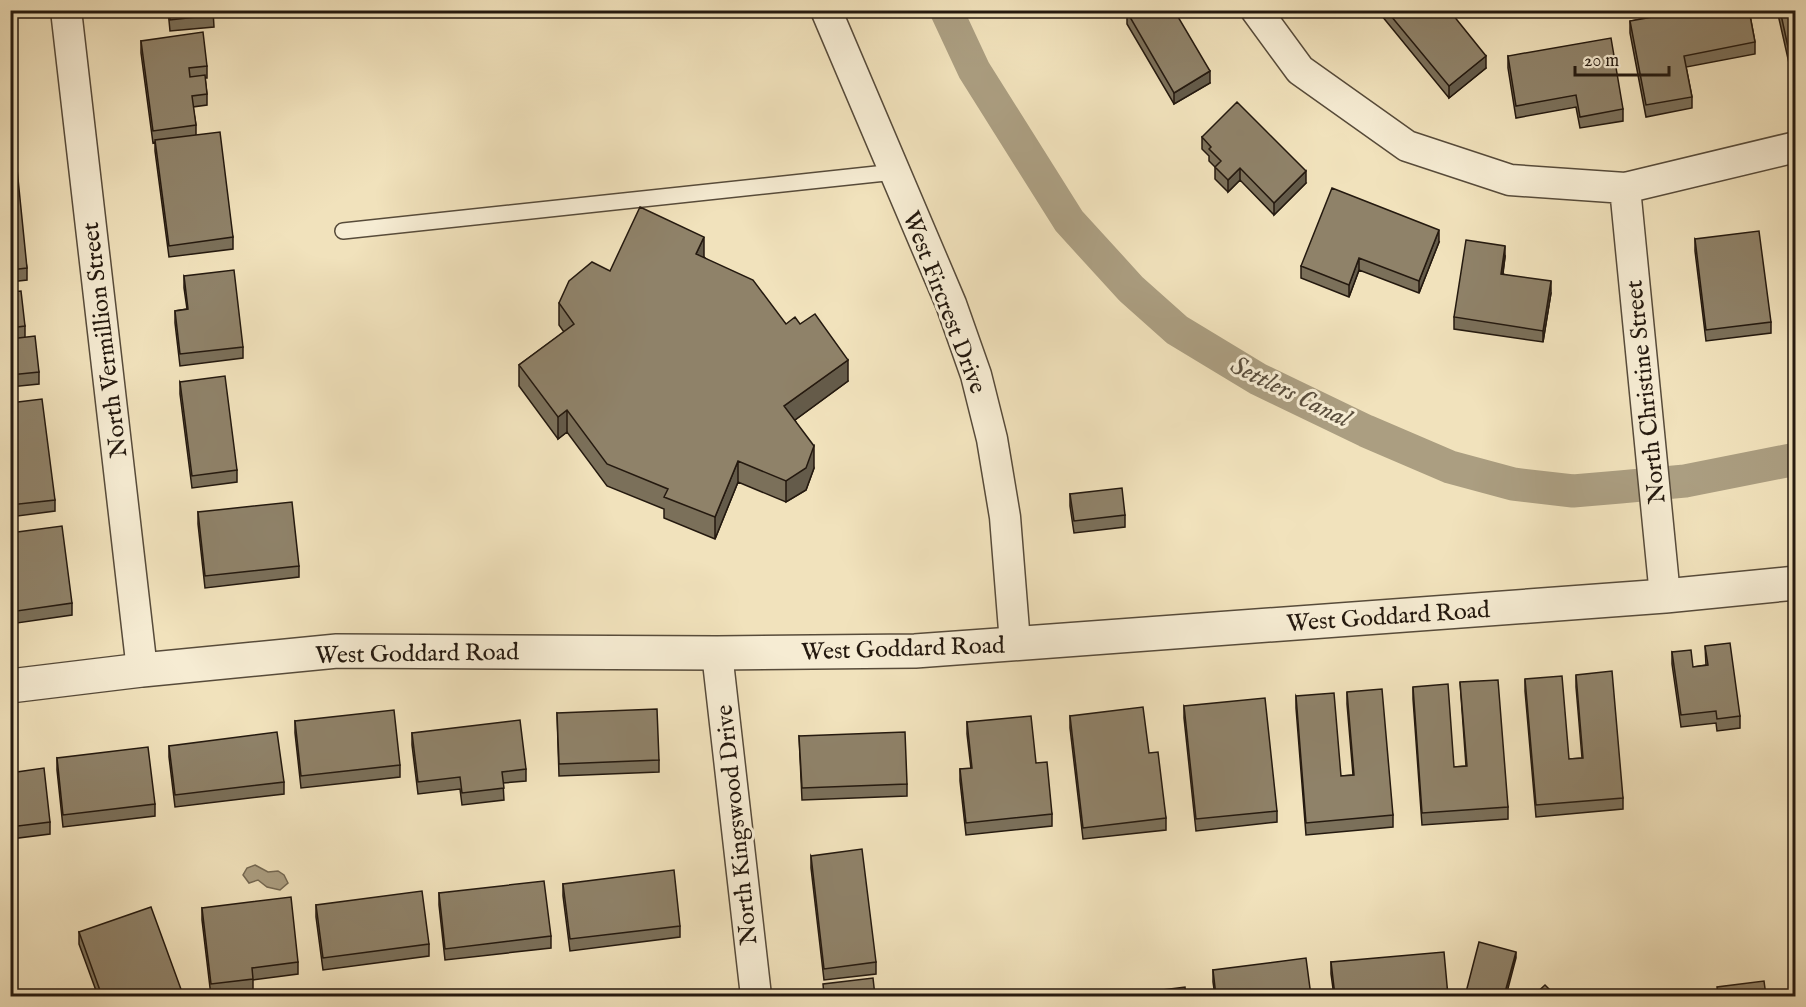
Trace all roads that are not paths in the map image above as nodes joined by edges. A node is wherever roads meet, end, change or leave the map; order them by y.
1 (66, 10) edge
2 (826, 10) edge
3 (1256, 10) edge
4 (1796, 147) edge
5 (895, 172) junction
6 (1625, 188) junction
7 (343, 231) dead end
8 (1796, 583) edge
9 (1665, 596) junction
10 (1015, 643) junction
11 (717, 653) junction
12 (142, 670) junction
13 (10, 686) edge
14 (756, 996) edge

1 - 12 street, North Vermillion Street
2 - 5 street, West Fircrest Drive
3 - 6 street
4 - 6 street
5 - 7 lane
5 - 10 street, West Fircrest Drive
6 - 9 street, North Christine Street
8 - 9 street, West Goddard Road
9 - 10 street, West Goddard Road
10 - 11 street, West Goddard Road
11 - 12 street, West Goddard Road
11 - 14 street, North Kingswood Drive
12 - 13 street, West Goddard Road

